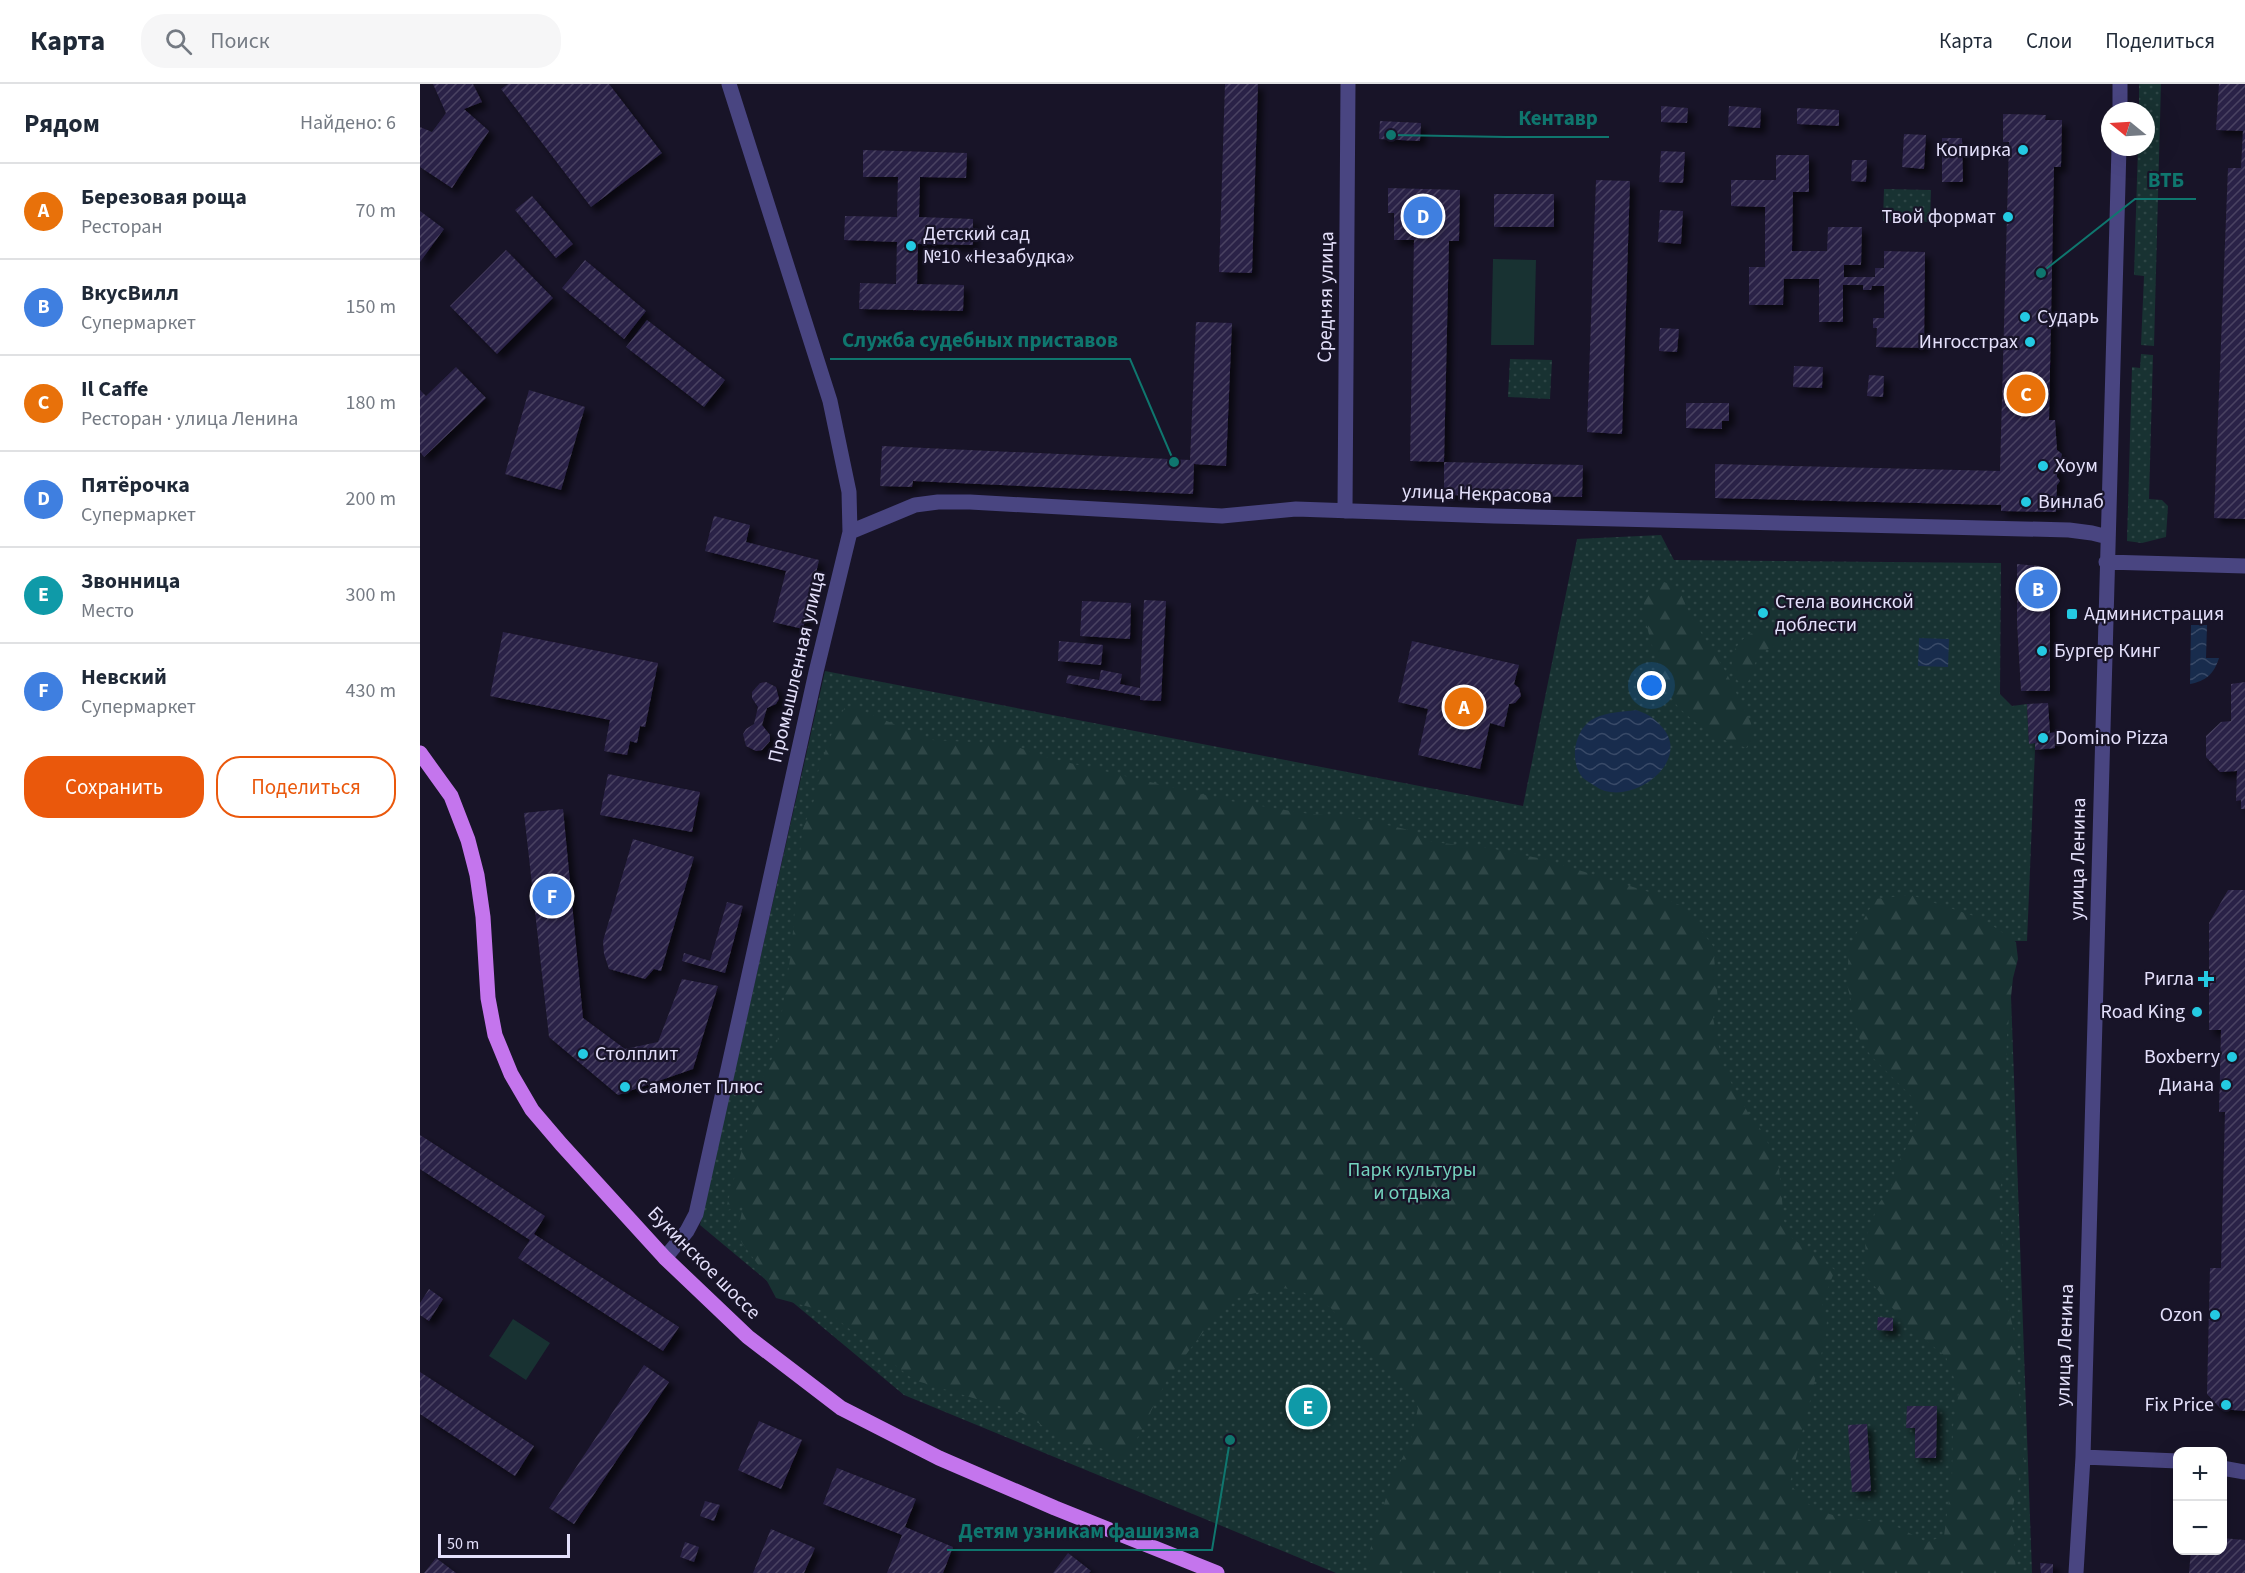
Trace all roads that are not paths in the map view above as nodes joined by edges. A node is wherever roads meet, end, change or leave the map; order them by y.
1 (729, 84) edge
2 (1348, 84) edge
3 (2120, 84) edge
4 (2120, 102) edge
5 (2119, 156) edge
6 (1345, 511) junction
7 (850, 532) junction
8 (2108, 537) junction
9 (2106, 562) junction
10 (2245, 566) edge
11 (420, 753) edge
12 (665, 1258) junction
13 (2083, 1457) junction
14 (2173, 1461) edge
15 (2227, 1469) edge
16 (2245, 1472) edge
17 (1217, 1573) edge
18 (2076, 1573) edge

1 - 7 street, Промышленная улица
2 - 6 street, Средняя улица
3 - 4 street
5 - 8 street, улица Ленина
6 - 7 street, улица Некрасова
6 - 8 street, улица Некрасова
7 - 12 street, Промышленная улица
8 - 9 street, улица Ленина
9 - 10 street
9 - 13 street, улица Ленина
11 - 12 main road, Букинское шоссе
12 - 17 main road, Букинское шоссе
13 - 14 street
13 - 18 street, улица Ленина
15 - 16 street

